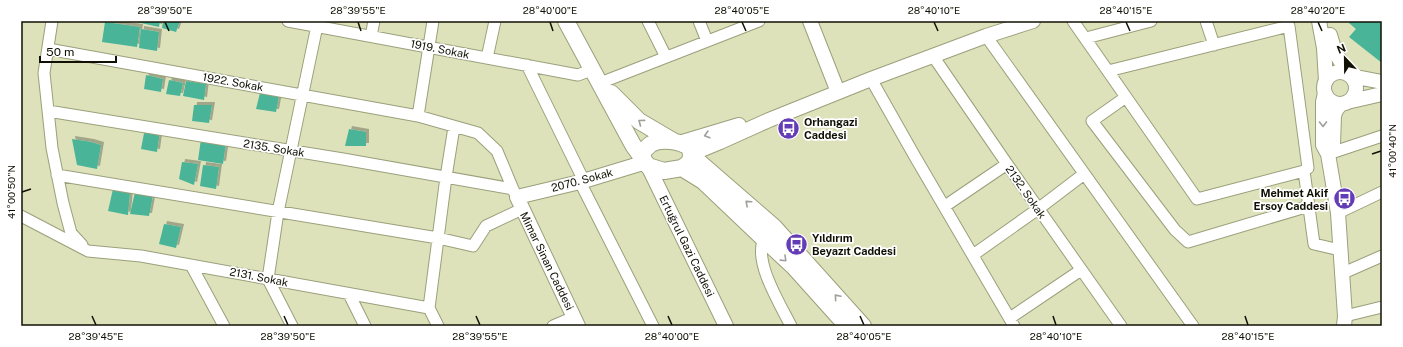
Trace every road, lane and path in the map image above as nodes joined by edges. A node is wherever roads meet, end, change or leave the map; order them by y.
1 (52, 21) edge
2 (288, 21) edge
3 (374, 21) edge
4 (433, 21) edge
5 (495, 21) edge
6 (566, 21) edge
7 (648, 21) edge
8 (699, 21) edge
9 (759, 21) edge
10 (811, 21) edge
11 (1033, 21) edge
12 (1073, 21) edge
13 (1151, 21) edge
14 (1206, 21) edge
15 (1319, 21) edge
16 (1327, 21) edge
17 (318, 24) edge
18 (371, 36) junction
19 (986, 36) junction
20 (1086, 38) junction
21 (707, 41) junction
22 (1214, 45) junction
23 (428, 47) junction
24 (48, 49) junction
25 (933, 56) junction
26 (666, 57) junction
27 (487, 58) junction
28 (527, 65) junction
29 (1108, 71) junction
30 (1349, 75) junction
31 (595, 76) junction
32 (872, 79) junction
33 (1382, 82) edge
34 (1325, 87) junction
35 (838, 92) junction
36 (1382, 94) edge
37 (303, 95) junction
38 (1126, 97) junction
39 (1344, 103) junction
40 (48, 111) junction
41 (418, 116) junction
42 (454, 127) junction
43 (1382, 136) edge
44 (676, 142) junction
45 (291, 151) junction
46 (1328, 154) junction
47 (688, 159) junction
48 (646, 162) junction
49 (1007, 164) junction
50 (1304, 171) junction
51 (1084, 174) junction
52 (57, 175) junction
53 (446, 177) junction
54 (582, 182) junction
55 (1382, 192) edge
56 (517, 198) junction
57 (945, 206) junction
58 (1309, 206) junction
59 (1038, 209) junction
60 (278, 212) junction
61 (1338, 213) junction
62 (21, 216) edge
63 (438, 238) junction
64 (764, 239) junction
65 (1340, 250) junction
66 (88, 251) junction
67 (973, 255) junction
68 (1382, 256) edge
69 (191, 265) junction
70 (1082, 270) junction
71 (1341, 274) junction
72 (268, 279) junction
73 (349, 294) junction
74 (1382, 307) edge
75 (429, 308) junction
76 (576, 321) edge
77 (1345, 321) edge
78 (1012, 322) edge
79 (224, 326) edge
80 (292, 326) edge
81 (365, 326) edge
82 (438, 326) edge
83 (553, 326) edge
84 (653, 326) edge
85 (726, 326) edge
86 (790, 326) edge
87 (847, 326) edge
88 (863, 326) edge
89 (1121, 326) edge
90 (1193, 326) edge

1 - 24 street
2 - 17 street, 1919. Sokak
3 - 18 street
4 - 23 street
5 - 27 street
6 - 31 main road
7 - 26 street
8 - 21 street
9 - 21 street, 1919. Sokak
10 - 35 street
11 - 19 street
12 - 20 street
13 - 20 street
14 - 22 street
15 - 34 street
16 - 30 street
17 - 18 street, 1919. Sokak
17 - 37 street
18 - 23 street, 1919. Sokak
19 - 25 street
19 - 51 street
20 - 29 street
21 - 26 street, 1919. Sokak
22 - 29 street
22 - 50 street
23 - 27 street, 1919. Sokak
23 - 41 street
24 - 37 street, 1922. Sokak
24 - 40 street
25 - 32 street
25 - 49 street, 2132. Sokak
26 - 31 street, 1919. Sokak
27 - 28 street, 1919. Sokak
28 - 31 street, 1919. Sokak
28 - 54 street
29 - 38 street
30 - 33 street
30 - 34 street
30 - 39 street
44 -> 31 main road
31 - 48 main road
32 - 35 street
32 - 57 street
34 - 39 street
34 -> 46 street
35 -> 44 street
35 - 47 street
36 - 39 street
37 - 41 street, 1922. Sokak
37 - 45 street
38 - 50 street
38 - 58 street
39 - 46 street
40 - 45 street, 2135. Sokak
40 - 52 street
41 - 42 street, 1922. Sokak
42 - 53 street
42 - 56 street, 1922. Sokak
43 - 46 street
44 - 47 main road
44 - 48 main road
45 - 53 street, 2135. Sokak
45 - 60 street
46 - 61 street
47 - 48 main road
47 - 64 main road
88 -> 47 main road
48 - 54 street, 2070. Sokak
48 - 85 street, Ertuğrul Gazi Caddesi
49 - 57 street
49 - 59 street, 2132. Sokak
50 - 58 street
51 - 59 street
51 - 90 street
52 - 60 street
52 - 66 street
53 - 56 street, 2135. Sokak
53 - 63 street
54 - 56 street, 2070. Sokak
54 - 84 street
55 - 61 street
56 - 63 street
56 - 76 street, Mimar Sinan Caddesi
57 - 67 street
58 - 65 street
59 - 67 street
59 - 70 street, 2132. Sokak
60 - 63 street
60 - 72 street
61 - 65 street
62 - 66 street
63 - 75 street
64 - 86 street
64 -> 87 main road
65 - 71 street
66 - 69 street, 2131. Sokak
67 - 78 street
68 - 71 street
69 - 72 street, 2131. Sokak
69 - 79 street
70 - 78 street
70 - 89 street, 2132. Sokak
71 - 77 street
72 - 73 street, 2131. Sokak
72 - 80 street
73 - 75 street, 2131. Sokak
73 - 81 street
74 - 77 street
75 - 82 street
76 - 83 street

